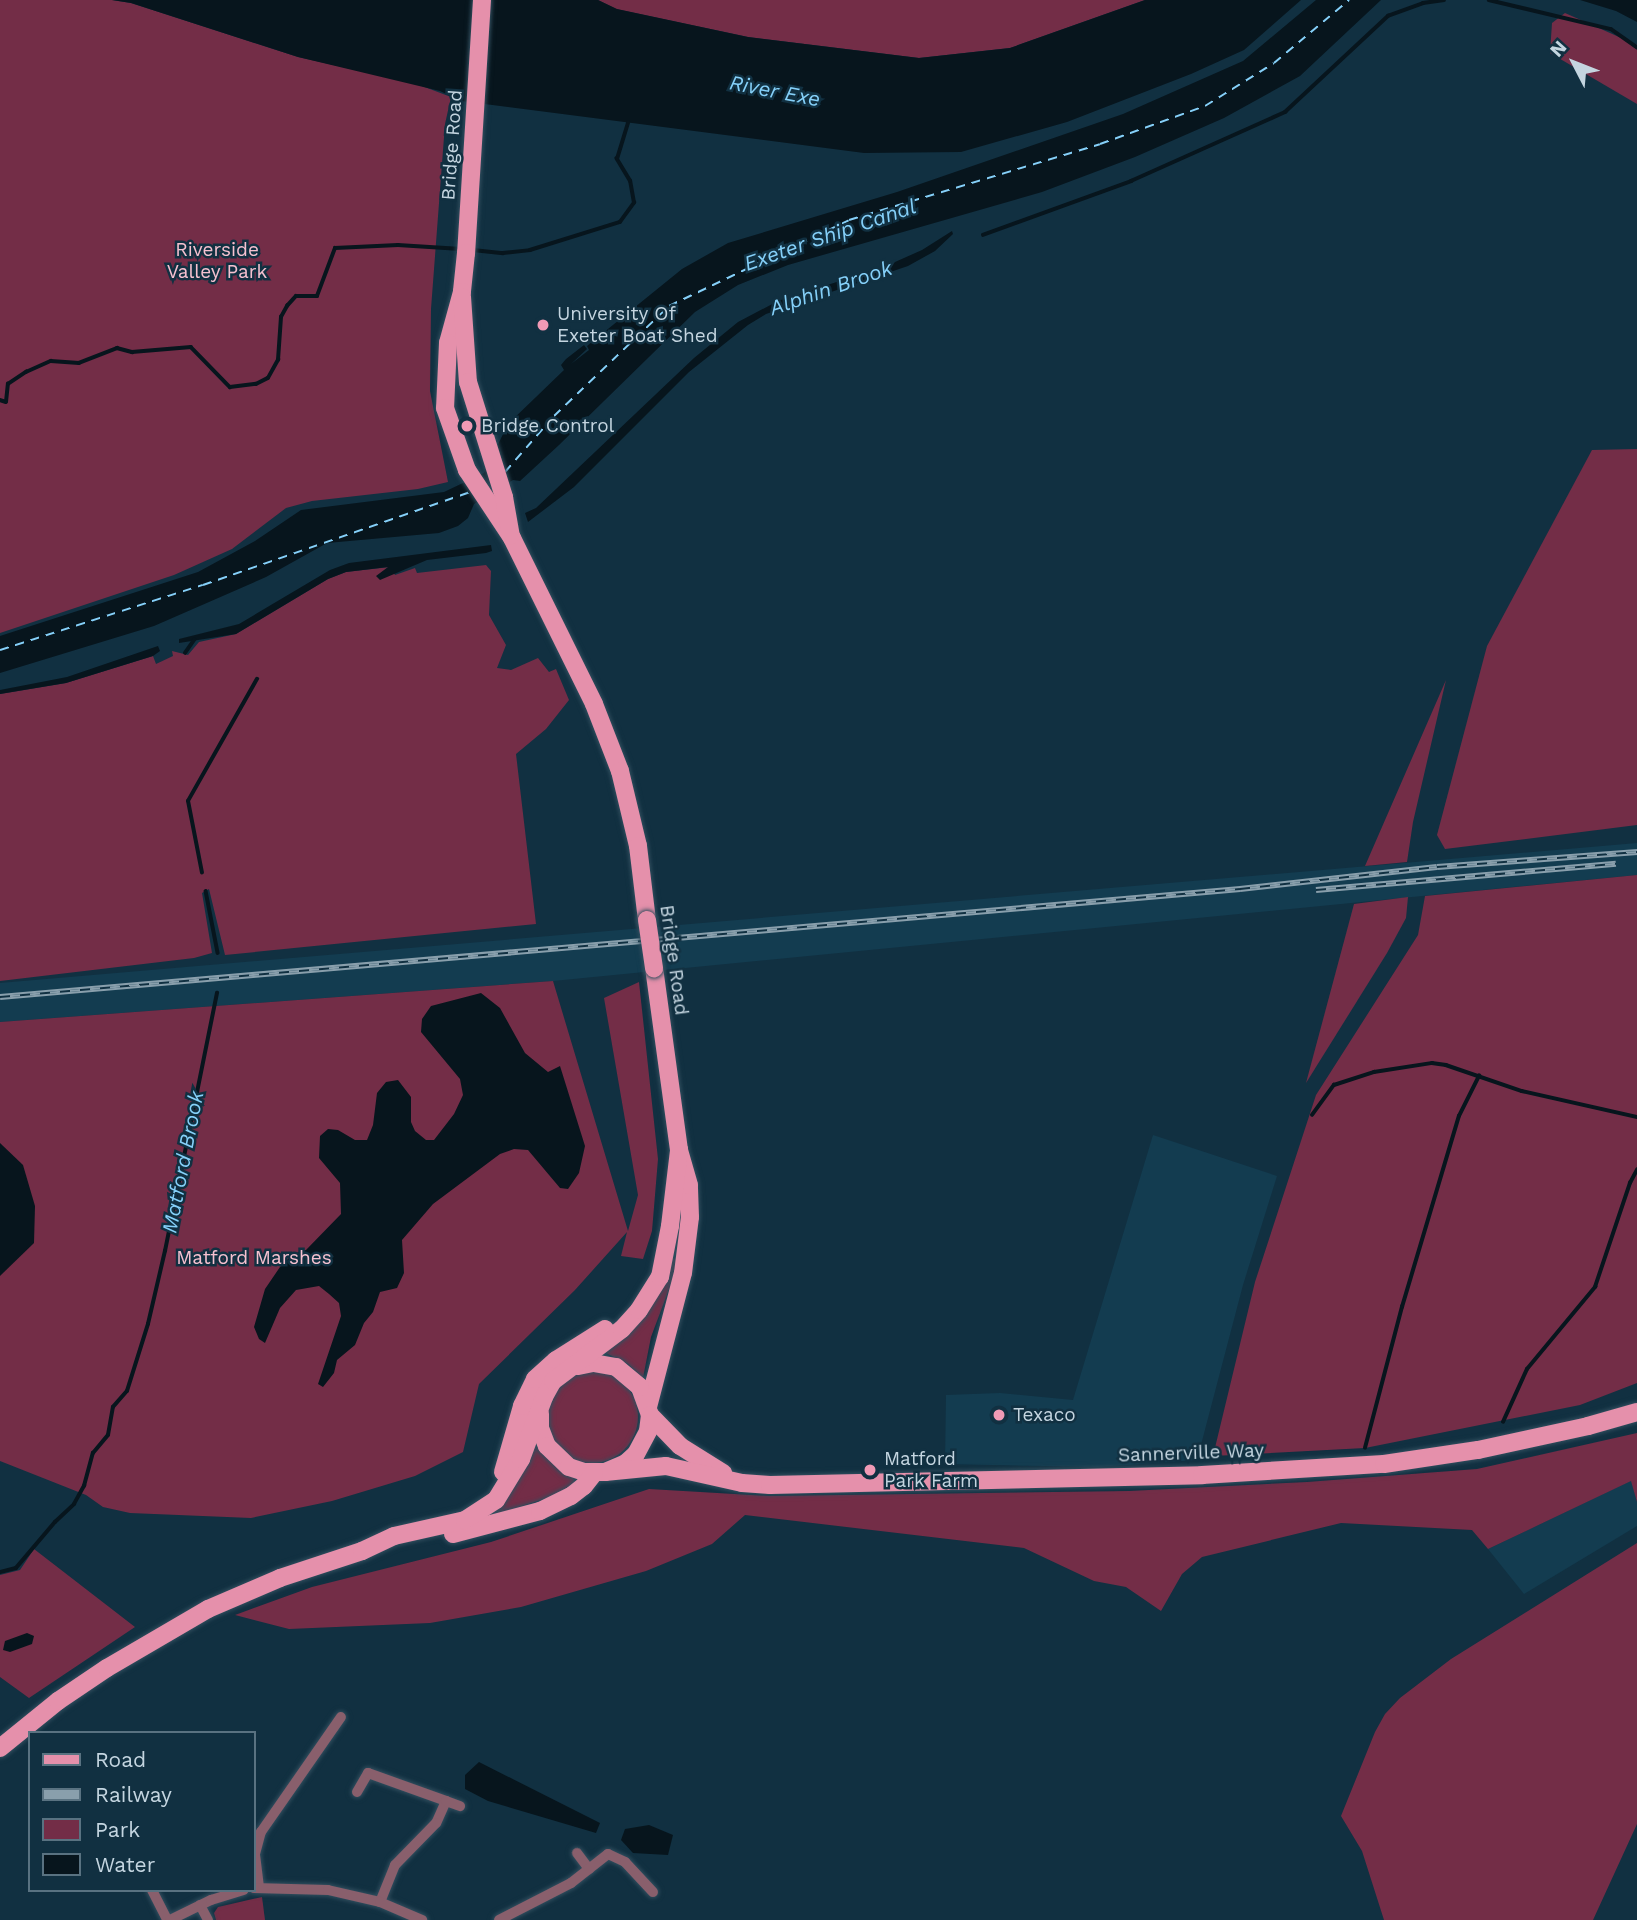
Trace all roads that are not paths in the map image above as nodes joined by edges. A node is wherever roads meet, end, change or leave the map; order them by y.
1 (482, 0) edge
2 (462, 292) junction
3 (512, 538) junction
4 (679, 1150) junction
5 (664, 1251) junction
6 (567, 1370) junction
7 (540, 1411) junction
8 (649, 1411) junction
9 (1637, 1412) edge
10 (600, 1472) junction
11 (742, 1483) junction
12 (433, 1526) junction
13 (362, 1551) junction
14 (341, 1717) dead end
15 (1, 1748) edge
16 (357, 1792) dead end
17 (446, 1801) junction
18 (460, 1806) dead end
19 (256, 1850) edge
20 (577, 1853) dead end
21 (589, 1868) junction
22 (256, 1887) edge
23 (153, 1892) edge
24 (237, 1892) edge
25 (653, 1892) dead end
26 (380, 1902) junction
27 (200, 1905) junction
28 (169, 1920) edge
29 (208, 1920) edge
30 (422, 1920) edge
31 (499, 1920) edge

1 - 2 main road, Bridge Road
2 - 3 main road, Bridge Road
2 - 3 main road, Bridge Road
3 - 4 main road, Bridge Road, bridge
4 - 5 main road
4 - 8 main road, Bridge Road
5 - 6 main road
5 - 12 main road
6 - 7 main road
6 - 8 main road
7 - 10 main road
7 - 12 main road
8 - 10 main road
8 - 11 main road, Sannerville Way
9 - 11 main road, Sannerville Way
10 - 11 main road, Sannerville Way
10 - 13 main road
12 - 13 main road
13 - 15 main road
14 - 19 street
16 - 17 street
17 - 18 street
17 - 26 street
20 - 21 street
21 - 25 street
21 - 31 street
22 - 26 street
23 - 28 street
24 - 27 street
26 - 30 street
27 - 28 street
27 - 29 street

